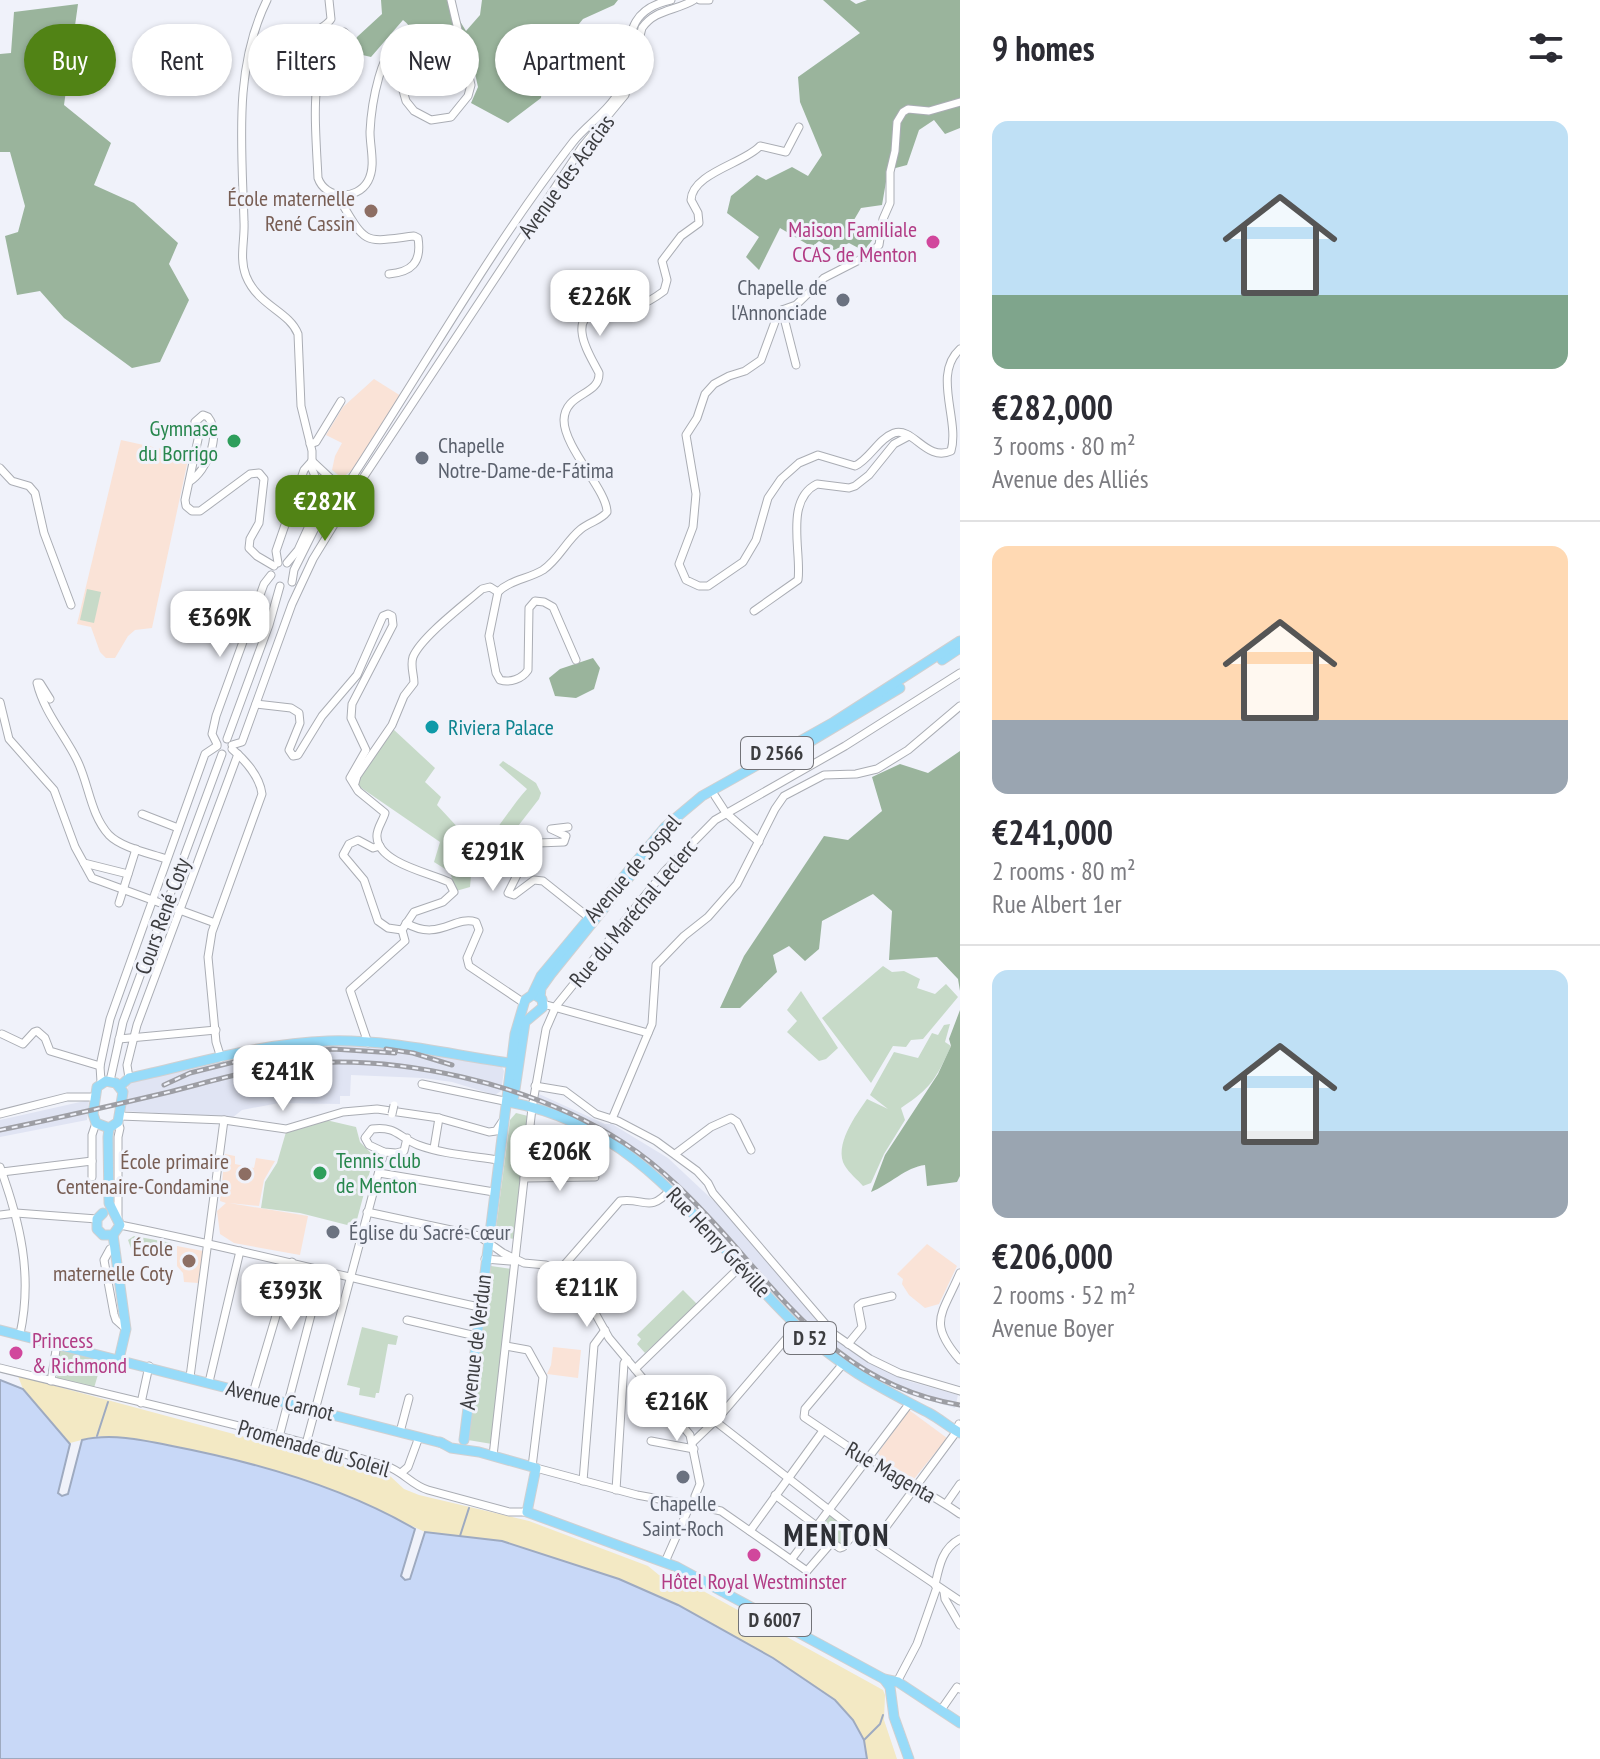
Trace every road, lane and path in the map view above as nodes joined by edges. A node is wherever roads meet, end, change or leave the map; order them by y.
1 (267, 0) edge
2 (329, 0) edge
3 (451, 0) edge
4 (671, 0) edge
5 (697, 0) edge
6 (709, 0) edge
7 (960, 102) edge
8 (799, 127) dead end
9 (339, 195) junction
10 (389, 274) dead end
11 (782, 310) junction
12 (960, 349) edge
13 (796, 365) dead end
14 (341, 401) dead end
15 (909, 436) junction
16 (311, 448) junction
17 (312, 461) junction
18 (0, 468) edge
19 (189, 482) junction
20 (357, 487) junction
21 (338, 492) junction
22 (322, 493) junction
23 (343, 511) junction
24 (279, 564) junction
25 (294, 570) junction
26 (271, 575) junction
27 (296, 584) junction
28 (280, 586) junction
29 (498, 592) junction
30 (71, 605) dead end
31 (754, 611) dead end
32 (960, 641) edge
33 (960, 648) edge
34 (576, 660) dead end
35 (960, 673) edge
36 (50, 699) dead end
37 (0, 702) edge
38 (256, 704) junction
39 (960, 706) edge
40 (232, 747) junction
41 (219, 748) junction
42 (355, 783) junction
43 (714, 793) junction
44 (726, 813) junction
45 (142, 814) dead end
46 (568, 827) dead end
47 (178, 828) junction
48 (577, 831) dead end
49 (566, 836) junction
50 (759, 842) junction
51 (380, 846) junction
52 (136, 849) junction
53 (166, 859) junction
54 (84, 863) junction
55 (128, 874) junction
56 (123, 888) junction
57 (152, 899) junction
58 (119, 903) dead end
59 (167, 905) junction
60 (182, 912) junction
61 (592, 920) junction
62 (215, 923) junction
63 (404, 926) junction
64 (538, 999) junction
65 (524, 1005) junction
66 (556, 1006) junction
67 (533, 1014) junction
68 (216, 1030) junction
69 (648, 1033) junction
70 (2, 1034) dead end
71 (133, 1038) junction
72 (119, 1039) junction
73 (368, 1043) junction
74 (221, 1058) junction
75 (514, 1064) junction
76 (100, 1066) junction
77 (129, 1078) junction
78 (105, 1082) junction
79 (422, 1084) dead end
80 (120, 1086) junction
81 (535, 1086) junction
82 (94, 1097) junction
83 (395, 1102) dead end
84 (509, 1102) junction
85 (532, 1108) junction
86 (507, 1113) junction
87 (0, 1114) edge
88 (439, 1118) junction
89 (612, 1119) junction
90 (224, 1120) junction
91 (109, 1123) junction
92 (388, 1128) junction
93 (407, 1138) junction
94 (417, 1145) junction
95 (434, 1148) junction
96 (751, 1150) dead end
97 (404, 1151) junction
98 (384, 1152) junction
99 (675, 1154) junction
100 (498, 1160) junction
101 (92, 1161) junction
102 (1, 1169) edge
103 (379, 1173) junction
104 (92, 1177) dead end
105 (595, 1177) dead end
106 (524, 1178) junction
107 (670, 1190) junction
108 (494, 1192) junction
109 (367, 1212) junction
110 (16, 1213) junction
111 (0, 1215) edge
112 (105, 1219) junction
113 (109, 1236) junction
114 (488, 1240) junction
115 (208, 1243) junction
116 (110, 1249) junction
117 (240, 1251) junction
118 (115, 1259) junction
119 (485, 1259) junction
120 (515, 1259) junction
121 (292, 1262) junction
122 (742, 1265) junction
123 (323, 1269) junction
124 (559, 1271) junction
125 (960, 1273) edge
126 (350, 1276) junction
127 (892, 1296) dead end
128 (479, 1307) junction
129 (407, 1320) dead end
130 (797, 1326) junction
131 (126, 1329) junction
132 (0, 1330) edge
133 (605, 1330) junction
134 (0, 1336) edge
135 (24, 1336) junction
136 (476, 1336) junction
137 (57, 1344) junction
138 (848, 1344) junction
139 (506, 1346) junction
140 (119, 1359) junction
141 (627, 1359) junction
142 (960, 1360) edge
143 (842, 1365) junction
144 (149, 1366) junction
145 (0, 1368) edge
146 (635, 1369) junction
147 (190, 1377) junction
148 (51, 1381) junction
149 (209, 1382) junction
150 (960, 1391) edge
151 (253, 1393) junction
152 (409, 1398) dead end
153 (287, 1402) junction
154 (141, 1403) junction
155 (909, 1404) junction
156 (672, 1406) junction
157 (315, 1409) junction
158 (714, 1420) junction
159 (959, 1428) edge
160 (400, 1432) junction
161 (822, 1432) junction
162 (279, 1437) junction
163 (419, 1437) junction
164 (651, 1441) dead end
165 (306, 1444) junction
166 (464, 1445) junction
167 (694, 1445) junction
168 (493, 1456) junction
169 (868, 1459) junction
170 (534, 1468) junction
171 (401, 1473) junction
172 (788, 1478) junction
173 (583, 1481) junction
174 (960, 1484) edge
175 (916, 1487) junction
176 (616, 1490) junction
177 (775, 1495) junction
178 (695, 1496) junction
179 (681, 1503) junction
180 (946, 1504) junction
181 (699, 1506) junction
182 (830, 1511) junction
183 (527, 1512) junction
184 (687, 1512) junction
185 (960, 1514) edge
186 (817, 1529) junction
187 (750, 1531) junction
188 (856, 1531) junction
189 (960, 1539) edge
190 (831, 1543) junction
191 (874, 1543) junction
192 (791, 1560) junction
193 (665, 1562) junction
194 (939, 1588) junction
195 (960, 1601) edge
196 (960, 1625) edge
197 (893, 1687) junction
198 (958, 1688) edge
199 (941, 1710) junction
200 (960, 1723) edge
201 (909, 1759) edge

1 - 16 street
2 - 9 street
3 - 9 street
4 - 21 street, Avenue des Acacias
5 - 6 street
5 - 20 street, Avenue des Acacias
7 - 11 street
8 - 29 street
9 - 10 street
11 - 13 street
11 - 15 street
12 - 15 street
14 - 16 street
15 - 31 street
16 - 17 street
17 - 21 street
17 - 22 street
17 - 24 street
18 - 30 street
19 - 19 street
19 - 24 street
20 - 21 street
20 - 23 street, Avenue des Acacias
21 - 22 street
21 - 22 street
21 - 23 street
21 - 25 street
22 - 24 street
23 - 27 street, Avenue des Acacias
24 - 25 street
24 - 26 street
25 - 27 street
26 - 28 street
26 - 41 street
27 - 28 street
27 - 38 street
28 - 40 street
29 - 34 street
29 - 42 street
32 - 43 main road, Avenue de Sospel / D 2566
33 - 43 main road, Avenue de Sospel / D 2566
35 - 44 street, Rue du Maréchal Leclerc
36 - 52 street
37 - 54 street
38 - 40 street
38 - 42 street
39 - 50 street
40 - 41 street
40 - 41 street
40 - 60 street
40 - 62 street
41 - 47 street
41 - 59 street, Cours René Coty
42 - 51 street
43 - 44 street
43 - 61 main road, Avenue de Sospel / D 2566
44 - 50 street
44 - 66 street, Rue du Maréchal Leclerc
45 - 47 street
46 - 49 street
47 - 53 street
48 - 49 street
49 - 61 street
50 - 69 street
51 - 63 street
51 - 63 street
52 - 53 street
52 - 55 street
53 - 57 street
54 - 55 street
54 - 56 street
55 - 56 street
56 - 57 street
56 - 58 street
57 - 59 street
57 - 76 street
59 - 60 street
59 - 72 street, Cours René Coty
60 - 62 street
60 - 71 street
61 - 64 main road, Avenue de Sospel / D 2566
62 - 68 street
63 - 65 street
63 - 73 street
64 - 65 main road
64 - 66 street
64 - 67 main road
65 - 67 main road
65 - 75 main road, Avenue de Verdun
66 - 69 street
66 - 81 street, Rue du Maréchal Leclerc
67 - 75 main road, Avenue de Verdun
68 - 71 street
68 - 74 street
69 - 89 street
70 - 76 street
71 - 72 street
71 - 77 street
72 - 78 street, Cours René Coty
73 - 74 main road
73 - 75 main road
74 - 77 main road
75 - 84 main road, Avenue de Verdun
76 - 78 street
77 - 80 main road
78 - 80 main road
78 - 82 main road, Cours René Coty
79 - 84 street
80 - 91 main road, Cours René Coty
81 - 85 street, Rue du Maréchal Leclerc
81 - 89 street
82 - 87 street
82 - 91 main road, Cours René Coty
83 - 92 street, bridge
84 - 85 main road, Rue Henry Gréville / D 52
84 - 86 main road, Avenue de Verdun
85 - 106 street, Rue du Maréchal Leclerc
85 - 107 main road, Rue Henry Gréville / D 52
86 - 88 street
86 - 100 main road, Avenue de Verdun
88 - 90 street
88 - 95 street
89 - 99 street
90 - 91 street
90 - 115 street
91 - 101 street
91 - 112 main road, Cours René Coty
92 - 93 street
92 - 98 street
93 - 94 street
93 - 97 street
94 - 95 street
94 - 97 street
95 - 100 street
96 - 99 street
97 - 98 street
98 - 103 street
99 - 138 street
100 - 108 main road, Avenue de Verdun
101 - 102 street
101 - 104 street
102 - 110 street
103 - 108 street
103 - 109 street
105 - 106 street
106 - 120 street, Rue du Maréchal Leclerc
107 - 122 main road, Rue Henry Gréville / D 52
107 - 124 street
108 - 114 main road, Avenue de Verdun
109 - 114 street
109 - 126 street
110 - 111 street
110 - 112 street
110 - 135 street
112 - 113 main road
112 - 113 main road
112 - 115 street
113 - 116 main road
113 - 118 main road
114 - 119 main road, Avenue de Verdun
114 - 120 street
115 - 117 street
115 - 147 street
116 - 118 main road
116 - 131 street
117 - 121 street
117 - 149 street
118 - 131 main road
119 - 120 street
119 - 128 main road, Avenue de Verdun
120 - 124 street
120 - 139 street, Rue du Maréchal Leclerc
121 - 123 street
121 - 151 street
122 - 130 main road, Rue Henry Gréville / D 52
122 - 146 street
123 - 126 street
123 - 153 street
124 - 133 street
125 - 142 street
126 - 128 street
126 - 157 street
127 - 138 street
128 - 136 main road, Avenue de Verdun
129 - 136 street
130 - 143 main road, Rue Henry Gréville / D 52
130 - 158 street
131 - 140 main road
132 - 135 main road
133 - 141 street
133 - 173 street
134 - 135 main road
135 - 137 main road, Avenue Carnot
136 - 166 main road, Avenue de Verdun
137 - 140 main road, Avenue Carnot
137 - 148 street
138 - 150 street
139 - 168 street, Rue du Maréchal Leclerc
139 - 170 street
140 - 144 main road, Avenue Carnot
141 - 146 street
141 - 176 street
143 - 155 main road, Rue Henry Gréville / D 52
143 - 161 street
144 - 147 main road, Avenue Carnot
144 - 154 street
145 - 148 street, Promenade du Soleil
146 - 156 street
147 - 149 main road, Avenue Carnot
148 - 154 street, Promenade du Soleil
149 - 151 main road, Avenue Carnot
151 - 153 main road, Avenue Carnot
152 - 160 street
153 - 157 main road, Avenue Carnot
153 - 162 street
154 - 162 street, Promenade du Soleil
155 - 159 main road, Rue Henry Gréville / D 52
155 - 169 street
156 - 158 street
156 - 167 street
157 - 160 main road, Avenue Carnot
157 - 165 street
158 - 167 street
158 - 172 street
159 - 175 street
160 - 163 main road, Avenue Carnot
161 - 169 street, Rue Magenta
161 - 172 street
162 - 165 street, Promenade du Soleil
163 - 166 main road, Avenue Carnot
163 - 171 street
164 - 167 street
165 - 171 street, Promenade du Soleil
166 - 168 main road, Avenue Carnot
167 - 178 street
168 - 170 main road, Avenue Carnot
169 - 175 street, Rue Magenta
169 - 182 street
170 - 173 street
170 - 183 main road
171 - 183 street, Promenade du Soleil
172 - 177 street
172 - 182 street
173 - 176 street
174 - 180 street
175 - 180 street, Rue Magenta
175 - 191 street
176 - 179 street
177 - 186 street
177 - 187 street
178 - 179 street
178 - 181 street
179 - 184 street
180 - 185 street, Rue Magenta
181 - 184 street
181 - 187 street
182 - 186 street
182 - 188 street
183 - 193 main road, Promenade du Soleil / D 6007
184 - 193 street
186 - 190 street
186 - 192 street
187 - 192 street
188 - 190 street
188 - 191 street
189 - 194 street
190 - 192 street
191 - 194 street
193 - 197 main road, D 6007
194 - 195 street
194 - 196 street
194 - 197 street
197 - 199 main road, D 6007
197 - 201 main road
198 - 199 street
199 - 200 main road, D 6007

